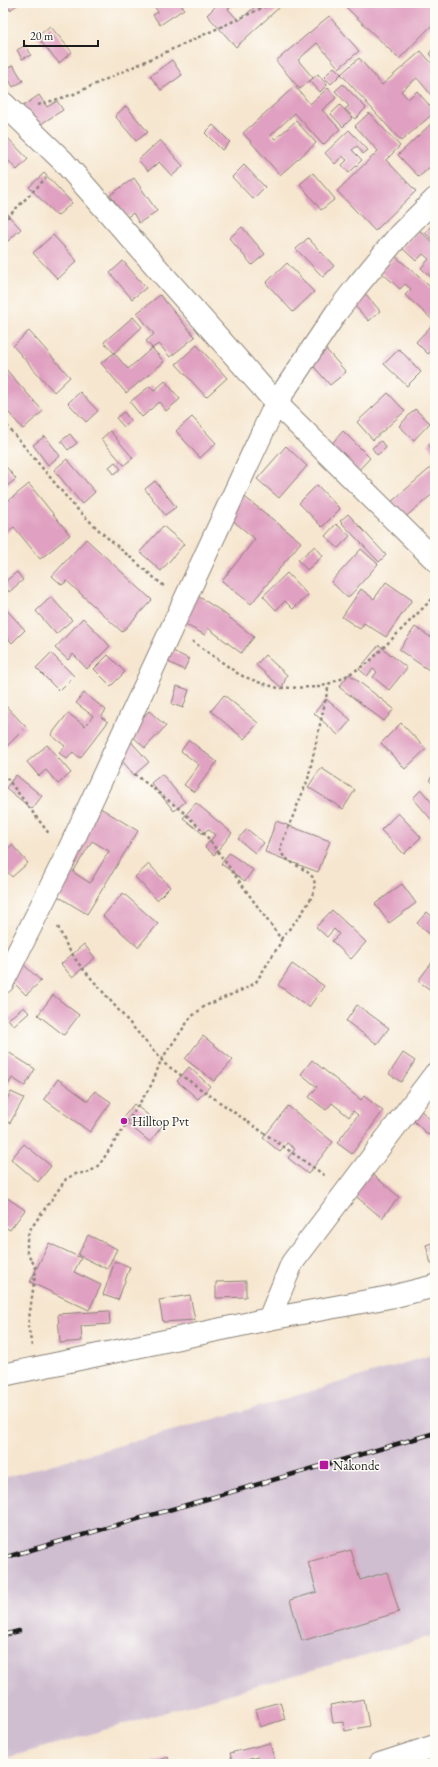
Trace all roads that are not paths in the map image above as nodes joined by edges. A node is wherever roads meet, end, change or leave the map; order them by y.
1 (8, 108) edge
2 (435, 199) edge
3 (276, 403) junction
4 (435, 560) edge
5 (3, 982) edge
6 (435, 1074) edge
7 (435, 1286) edge
8 (269, 1319) junction
9 (3, 1375) edge
10 (435, 1746) edge
11 (380, 1764) edge

1 - 3 street
2 - 3 street
3 - 4 street
3 - 5 street
6 - 8 street
7 - 8 street
8 - 9 street
10 - 11 street

